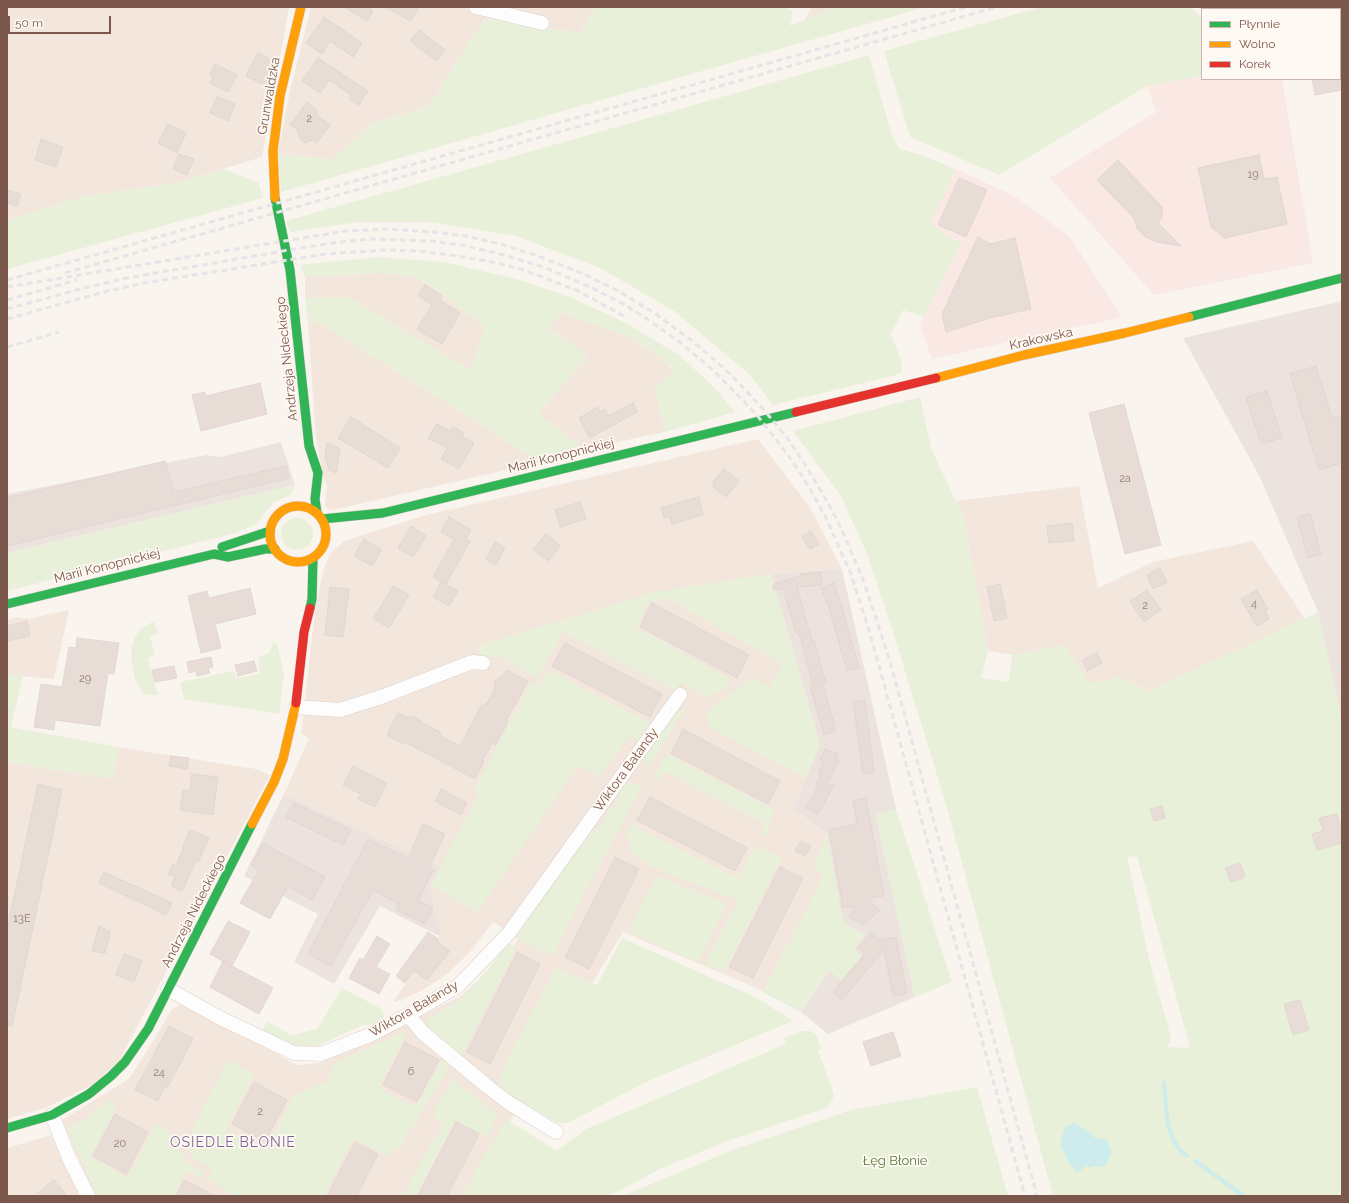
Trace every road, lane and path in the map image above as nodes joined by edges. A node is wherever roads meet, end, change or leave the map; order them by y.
1 (301, 7) edge
2 (476, 7) edge
3 (542, 23) dead end
4 (290, 270) joint
5 (1342, 278) edge
6 (746, 424) joint
7 (310, 446) junction
8 (306, 466) dead end
9 (383, 513) junction
10 (319, 516) junction
11 (356, 525) dead end
12 (270, 531) junction
13 (336, 532) dead end
14 (326, 537) junction
15 (275, 549) junction
16 (214, 554) junction
17 (313, 558) junction
18 (7, 604) edge
19 (302, 604) dead end
20 (304, 632) junction
21 (483, 663) dead end
22 (680, 695) dead end
23 (296, 707) junction
24 (168, 989) junction
25 (408, 1015) junction
26 (52, 1115) junction
27 (7, 1128) edge
28 (556, 1132) dead end
29 (88, 1196) edge

1 - 4 street, Grunwaldzka
2 - 3 street
4 - 7 street, Andrzeja Nideckiego
5 - 6 street, Krakowska
6 - 9 street, Marii Konopnickiej
7 - 8 street, Andrzeja Nideckiego
7 - 10 street, Andrzeja Nideckiego
9 - 10 street, Marii Konopnickiej
9 - 11 street, Marii Konopnickiej
10 - 12 street
10 - 14 street
12 - 15 street
12 - 16 street, Marii Konopnickiej
13 - 14 street
14 - 17 street
15 - 16 street, Marii Konopnickiej
15 - 17 street
16 - 18 street, Marii Konopnickiej
17 - 20 street, Andrzeja Nideckiego
19 - 20 street, Andrzeja Nideckiego
20 - 23 street, Andrzeja Nideckiego
21 - 23 street
22 - 25 street, Wiktora Bałandy
23 - 24 street, Andrzeja Nideckiego
24 - 25 street, Wiktora Bałandy
24 - 26 street, Andrzeja Nideckiego
25 - 28 street
26 - 27 street, Andrzeja Nideckiego
26 - 29 street

